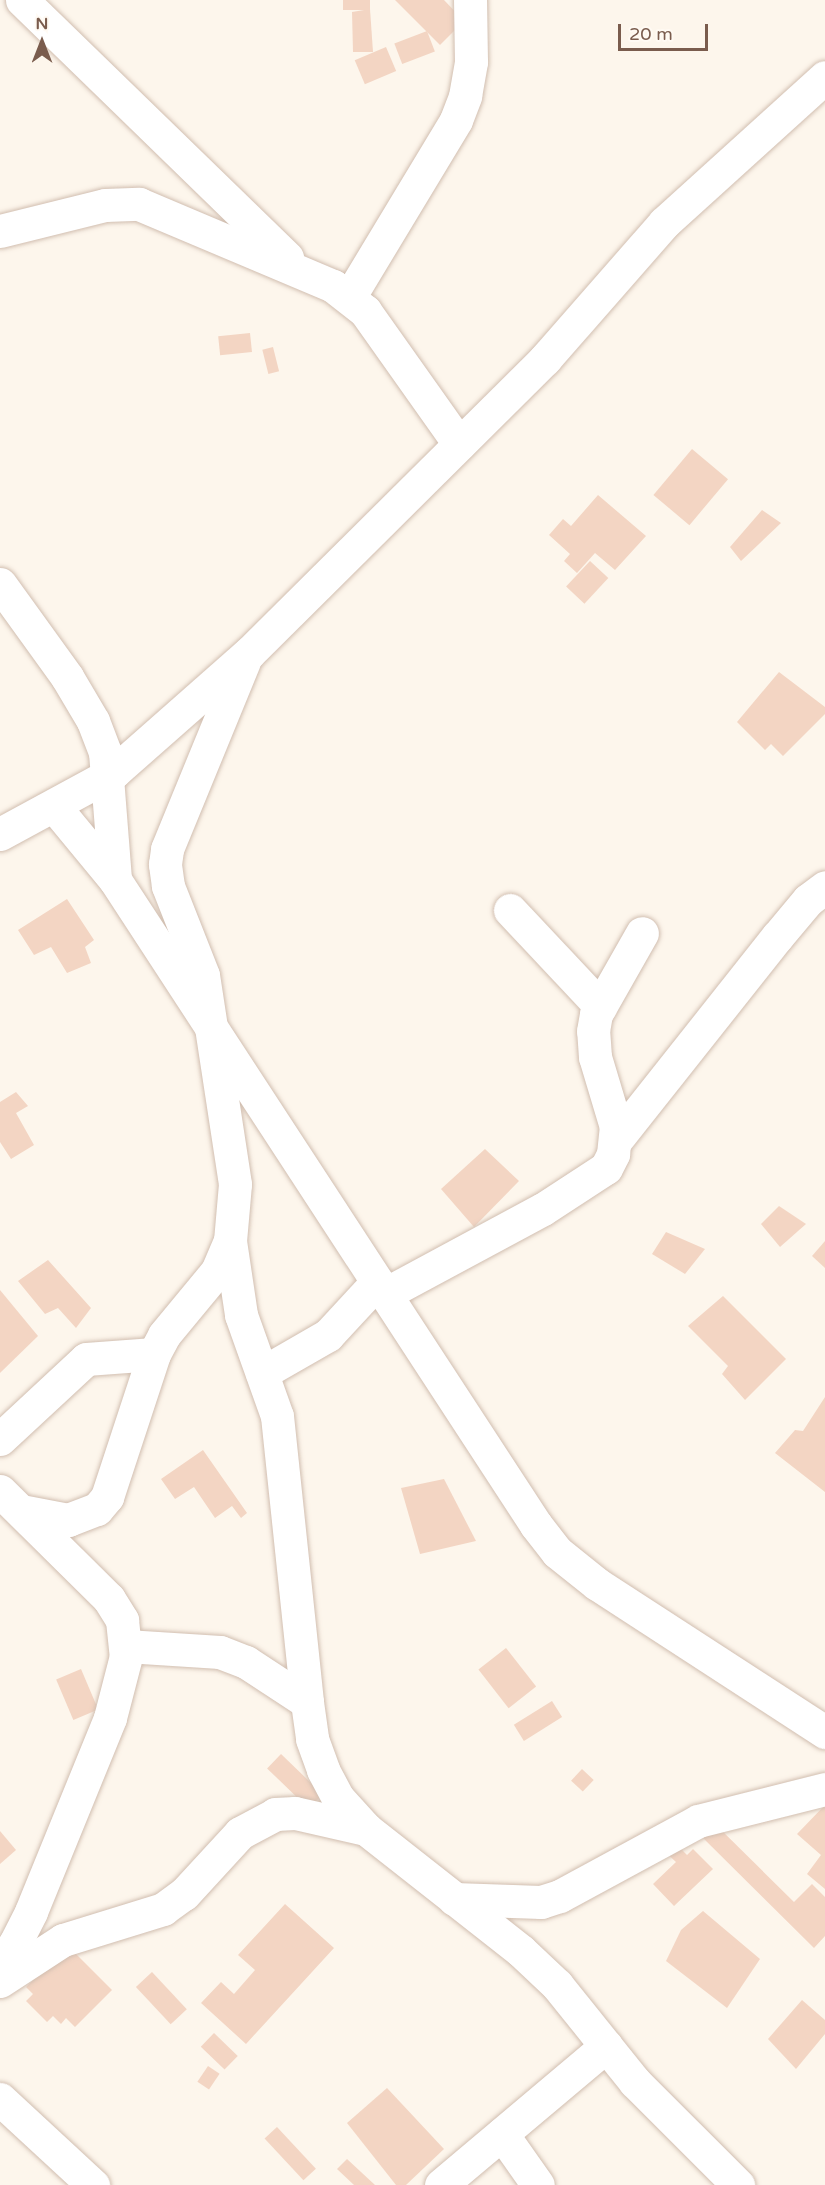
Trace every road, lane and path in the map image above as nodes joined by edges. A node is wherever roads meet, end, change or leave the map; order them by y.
1 (22, 0) edge
2 (470, 0) edge
3 (825, 77) edge
4 (0, 231) edge
5 (303, 273) junction
6 (350, 296) junction
7 (459, 444) junction
8 (0, 584) edge
9 (248, 654) junction
10 (109, 775) junction
11 (54, 806) junction
12 (0, 834) edge
13 (115, 880) junction
14 (825, 887) edge
15 (510, 910) dead end
16 (642, 933) dead end
17 (600, 1006) junction
18 (211, 1028) junction
19 (616, 1140) junction
20 (230, 1241) junction
21 (381, 1288) junction
22 (154, 1354) junction
23 (262, 1373) junction
24 (0, 1439) edge
25 (10, 1501) edge
26 (126, 1646) junction
27 (307, 1702) junction
28 (825, 1732) edge
29 (825, 1789) edge
30 (366, 1829) junction
31 (557, 1897) junction
32 (454, 1899) junction
33 (521, 1951) junction
34 (0, 1964) edge
35 (0, 1981) edge
36 (606, 2046) junction
37 (0, 2099) edge
38 (502, 2134) junction
39 (93, 2185) edge
40 (441, 2185) edge
41 (538, 2185) edge
42 (738, 2185) edge

1 - 5 street
2 - 6 street
3 - 7 street
4 - 5 street
5 - 6 street
6 - 7 street
7 - 9 street
8 - 10 street
9 - 10 street
9 - 18 street
10 - 11 street
10 - 13 street
11 - 12 street
11 - 13 street
13 - 18 street
14 - 19 street
15 - 17 street
16 - 17 street
17 - 19 street
18 - 20 street
18 - 21 street
19 - 21 street
20 - 22 street
20 - 23 street
21 - 23 street
21 - 28 street
22 - 24 street
22 - 25 street
23 - 27 street
25 - 26 street
26 - 27 street
26 - 34 street
27 - 30 street
29 - 31 street
30 - 32 street
30 - 35 street
31 - 32 street
31 - 33 street
32 - 33 street
33 - 36 street
36 - 38 street
36 - 42 street
37 - 39 street
38 - 40 street
38 - 41 street

